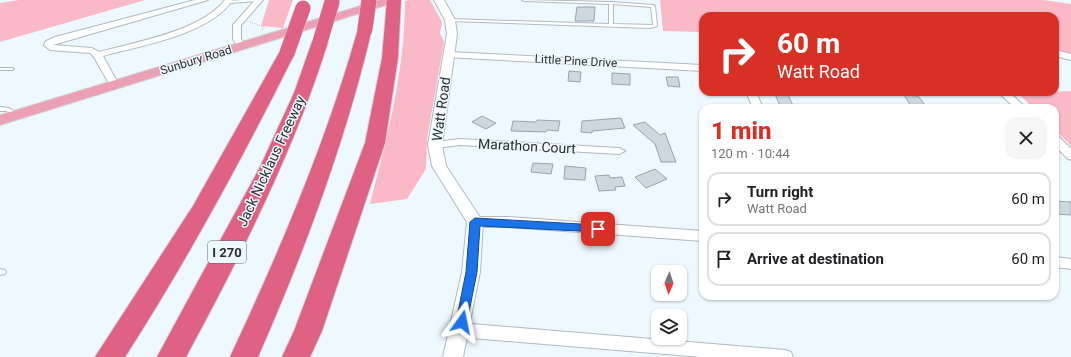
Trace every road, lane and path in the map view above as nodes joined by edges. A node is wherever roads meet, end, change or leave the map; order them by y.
1 (204, 0) edge
2 (259, 0) edge
3 (369, 0) edge
4 (439, 0) edge
5 (524, 0) edge
6 (229, 1) edge
7 (332, 1) edge
8 (611, 3) junction
9 (304, 4) edge
10 (393, 6) edge
11 (254, 17) dead end
12 (450, 20) junction
13 (611, 25) junction
14 (260, 32) dead end
15 (242, 46) junction
16 (1059, 54) edge
17 (98, 55) junction
18 (449, 55) junction
19 (1071, 56) edge
20 (699, 68) edge
21 (0, 69) edge
22 (12, 70) dead end
23 (114, 85) junction
24 (1008, 96) edge
25 (1016, 104) edge
26 (0, 108) edge
27 (18, 115) junction
28 (0, 120) edge
29 (1059, 144) edge
30 (435, 145) junction
31 (619, 151) dead end
32 (1071, 156) edge
33 (475, 222) junction
34 (699, 236) edge
35 (1059, 262) edge
36 (1071, 264) edge
37 (460, 330) junction
38 (109, 357) edge
39 (171, 357) edge
40 (244, 357) edge
41 (296, 357) edge
42 (453, 357) edge
43 (785, 357) edge

1 - 17 street
2 - 6 lane
2 - 15 street
3 - 40 highway, bridge
4 - 12 street, Watt Road
5 - 8 lane
6 - 17 street
7 - 39 highway, Jack Nicklaus Freeway / I 270, bridge
8 - 13 lane
8 - 13 lane
9 - 38 highway, bridge
10 - 15 main road, Sunbury Road
10 - 41 highway
11 - 14 path
12 - 13 lane
12 - 18 street, Watt Road
15 - 23 main road, Sunbury Road
16 - 19 street
17 - 23 street
18 - 20 street, Little Pine Drive
18 - 30 street, Watt Road
21 - 22 lane
23 - 27 main road, Sunbury Road
24 - 25 street
26 - 27 lane
27 - 28 main road, Sunbury Road
29 - 32 street
30 - 31 street, Marathon Court
30 - 33 street, Watt Road
33 - 34 street
33 - 37 street
35 - 36 street
37 - 42 street
37 - 43 street

